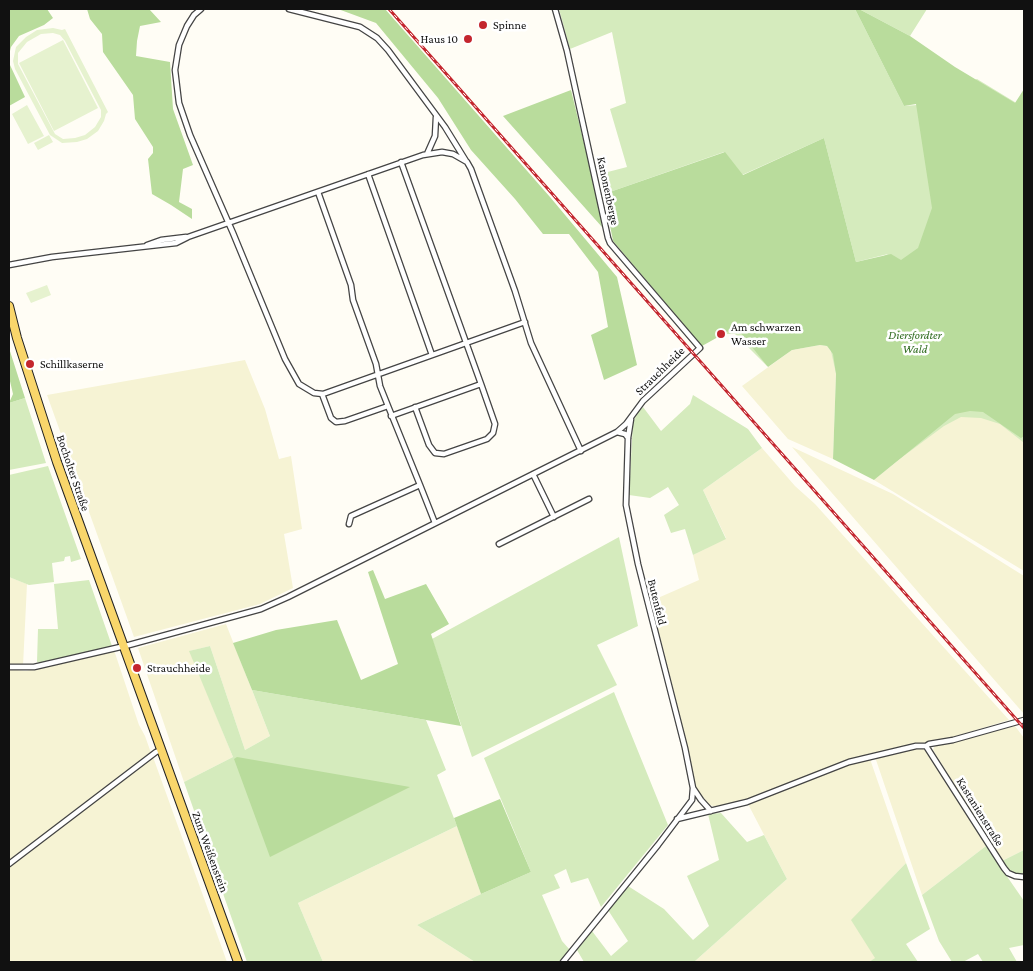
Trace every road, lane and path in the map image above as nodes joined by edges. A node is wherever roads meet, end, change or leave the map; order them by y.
1 (201, 9) edge
2 (289, 9) edge
3 (555, 9) edge
4 (436, 115) junction
5 (427, 154) junction
6 (401, 162) junction
7 (467, 162) junction
8 (368, 174) junction
9 (318, 192) junction
10 (228, 223) junction
11 (9, 265) edge
12 (9, 306) edge
13 (525, 322) junction
14 (466, 343) junction
15 (700, 348) joint
16 (432, 355) junction
17 (378, 374) junction
18 (481, 384) junction
19 (322, 394) junction
20 (388, 406) junction
21 (415, 407) junction
22 (391, 416) junction
23 (631, 418) junction
24 (617, 432) junction
25 (628, 438) junction
26 (581, 451) junction
27 (532, 474) junction
28 (420, 485) junction
29 (589, 499) dead end
30 (554, 517) junction
31 (435, 523) junction
32 (348, 524) dead end
33 (499, 544) dead end
34 (124, 648) junction
35 (9, 667) edge
36 (1024, 720) edge
37 (926, 746) junction
38 (161, 750) junction
39 (693, 788) junction
40 (711, 811) junction
41 (678, 819) junction
42 (9, 864) edge
43 (1024, 877) edge
44 (238, 962) edge
45 (563, 962) edge

1 - 10 street
2 - 4 street
3 - 15 street, Kanonenberge
4 - 5 street
4 - 7 street
5 - 6 street
5 - 7 street
6 - 8 street
6 - 14 street
7 - 13 street
8 - 9 street
8 - 16 street
9 - 10 street
9 - 17 street
10 - 11 street
10 - 19 street
12 - 34 main road, Bocholter Straße
13 - 14 street
13 - 26 street
14 - 16 street
14 - 18 street
15 - 23 street, Strauchheide
16 - 17 street
17 - 19 street
17 - 20 street
18 - 21 street
18 - 21 street
19 - 20 street
20 - 22 street
21 - 22 street
22 - 28 street
23 - 24 street, Strauchheide
23 - 25 street, Butenfeld
24 - 25 street
24 - 26 street, Strauchheide
25 - 39 street, Butenfeld
26 - 27 street, Strauchheide
27 - 30 street
27 - 31 street, Strauchheide
28 - 31 street
28 - 32 street
29 - 30 street
30 - 33 street
31 - 34 street, Strauchheide
34 - 35 street, Strauchheide
34 - 38 main road, Zum Weißenstein
36 - 37 street
37 - 40 street
37 - 43 street, Kastanienstraße
38 - 42 street
38 - 44 main road, Zum Weißenstein
39 - 40 street, Butenfeld
39 - 41 street
40 - 41 street
41 - 45 street

